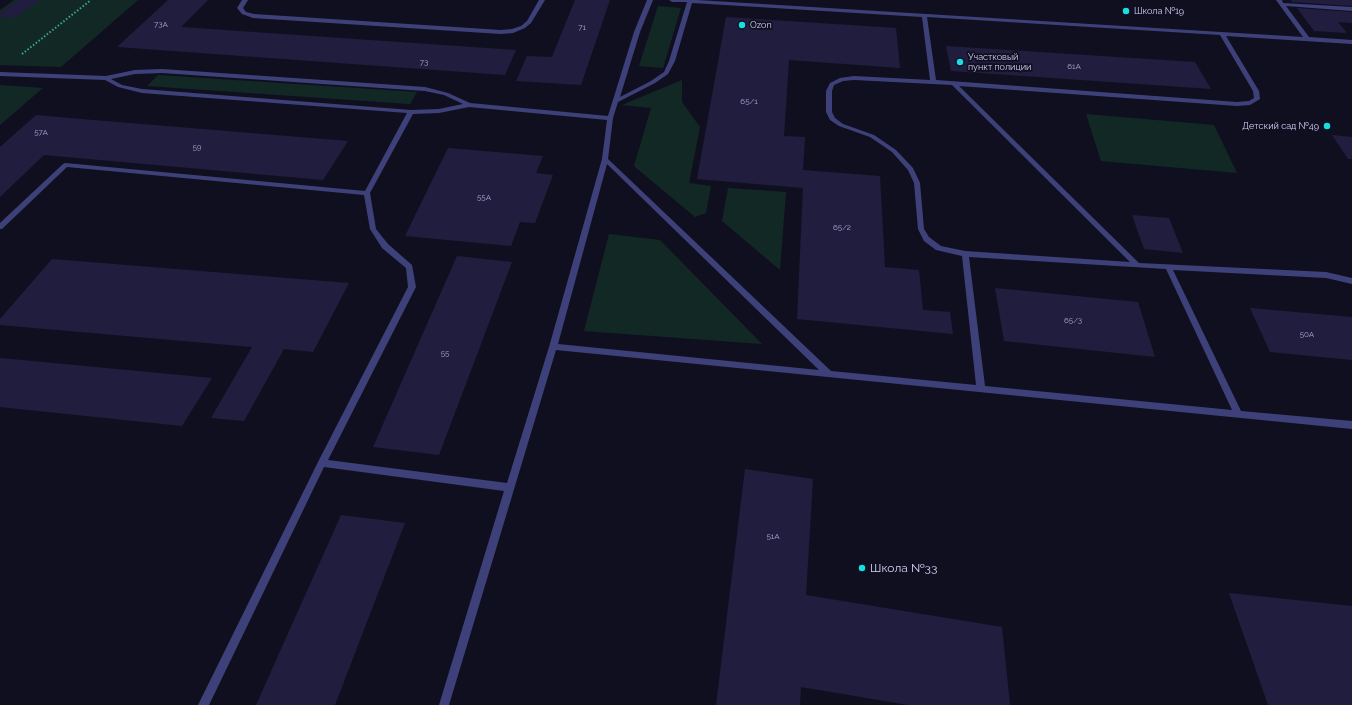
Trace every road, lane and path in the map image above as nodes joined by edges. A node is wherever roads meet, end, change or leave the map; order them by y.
1 (91, 0) edge
2 (245, 0) edge
3 (542, 0) edge
4 (650, 0) edge
5 (672, 0) edge
6 (690, 1) junction
7 (1280, 2) edge
8 (1352, 9) edge
9 (924, 16) junction
10 (1222, 34) junction
11 (1307, 39) junction
12 (1352, 42) edge
13 (18, 57) dead end
14 (0, 74) edge
15 (106, 78) junction
16 (933, 82) junction
17 (954, 84) junction
18 (614, 102) junction
19 (469, 105) junction
20 (412, 112) junction
21 (610, 118) junction
22 (605, 159) junction
23 (367, 193) junction
24 (0, 227) edge
25 (965, 254) junction
26 (1136, 264) junction
27 (1168, 267) junction
28 (1352, 281) edge
29 (553, 347) junction
30 (829, 374) junction
31 (981, 389) junction
32 (1238, 414) junction
33 (1352, 425) edge
34 (322, 463) junction
35 (510, 488) junction
36 (202, 705) edge
37 (444, 705) edge

1 - 13 path
2 - 3 lane
4 - 18 lane
5 - 6 lane
6 - 9 lane
6 - 18 lane
7 - 8 lane
7 - 11 lane
9 - 10 lane
9 - 16 lane
10 - 11 lane
10 - 17 lane
11 - 12 lane
14 - 15 lane
15 - 19 lane
15 - 20 lane
16 - 17 lane
16 - 25 lane
17 - 26 lane
18 - 21 lane
19 - 20 lane
19 - 21 lane
20 - 23 lane
21 - 22 lane
22 - 29 lane
22 - 30 lane
23 - 24 lane
23 - 34 lane
25 - 26 lane
25 - 31 lane
26 - 27 lane
27 - 28 lane
27 - 32 lane
29 - 30 lane
29 - 35 lane
30 - 31 lane
31 - 32 lane
32 - 33 lane
34 - 35 lane
34 - 36 lane
35 - 37 lane

